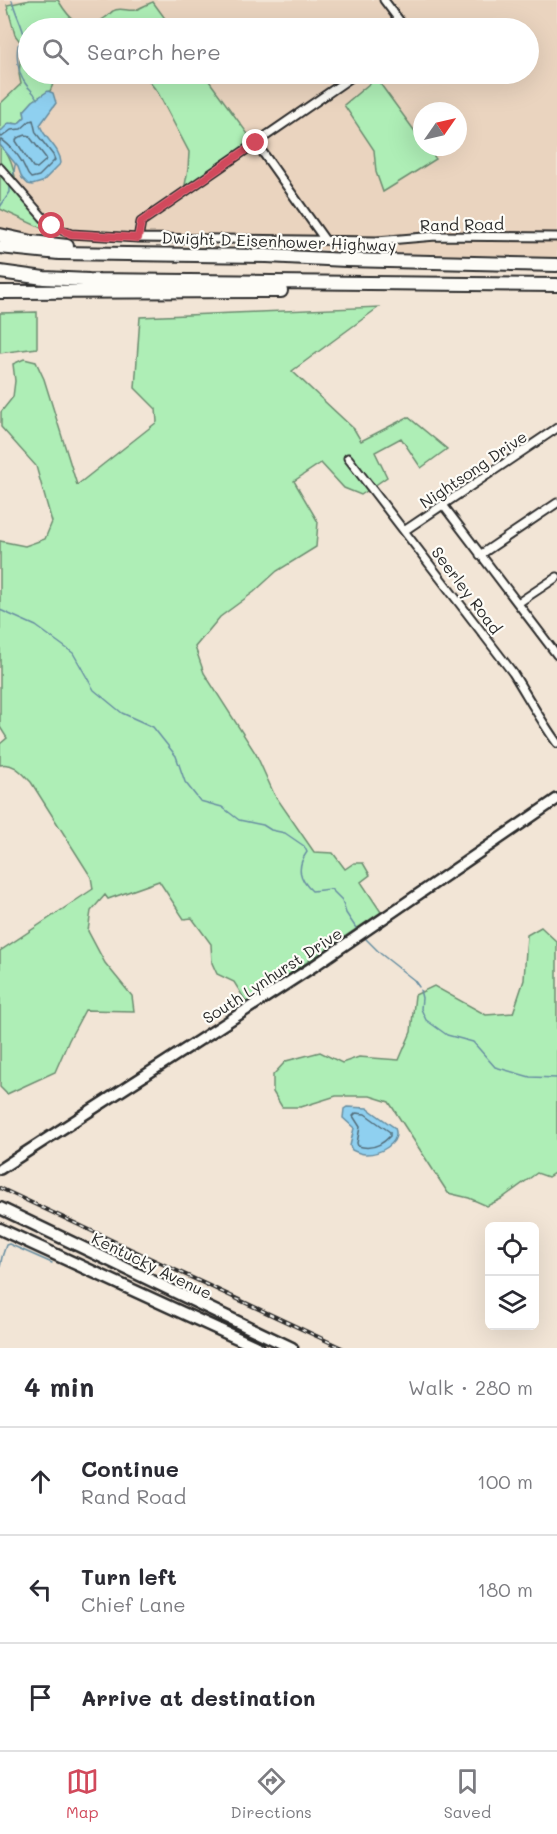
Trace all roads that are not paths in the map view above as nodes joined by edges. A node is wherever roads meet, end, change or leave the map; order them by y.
1 (384, 0) edge
2 (398, 18) edge
3 (342, 84) edge
4 (256, 143) junction
5 (0, 168) edge
6 (0, 235) edge
7 (557, 237) edge
8 (138, 238) junction
9 (325, 240) junction
10 (0, 247) edge
11 (144, 254) junction
12 (557, 265) edge
13 (0, 273) edge
14 (458, 285) junction
15 (557, 285) edge
16 (0, 292) edge
17 (557, 428) edge
18 (348, 458) dead end
19 (557, 503) edge
20 (443, 506) junction
21 (404, 531) junction
22 (480, 555) junction
23 (557, 577) edge
24 (518, 603) junction
25 (556, 652) edge
26 (557, 744) edge
27 (557, 800) edge
28 (0, 1169) edge
29 (0, 1209) edge
30 (0, 1229) edge
31 (259, 1348) edge
32 (292, 1348) edge

1 - 2 street
3 - 4 street
4 - 8 street
4 - 9 street
5 - 8 street, Rand Road
6 - 11 highway
7 - 9 street, Rand Road
8 - 9 street, Rand Road
10 - 11 highway, Dwight D Eisenhower Highway
11 - 12 highway, Dwight D Eisenhower Highway
13 - 14 highway
14 - 15 highway
14 - 16 highway
17 - 20 street, Nightsong Drive
18 - 21 street, Seerley Road
19 - 22 street
20 - 21 street, Nightsong Drive
20 - 22 street
21 - 26 street, Seerley Road
22 - 24 street
23 - 24 street
24 - 25 street
27 - 28 main road, South Lynhurst Drive
29 - 32 main road, Kentucky Avenue
30 - 31 main road, Kentucky Avenue

